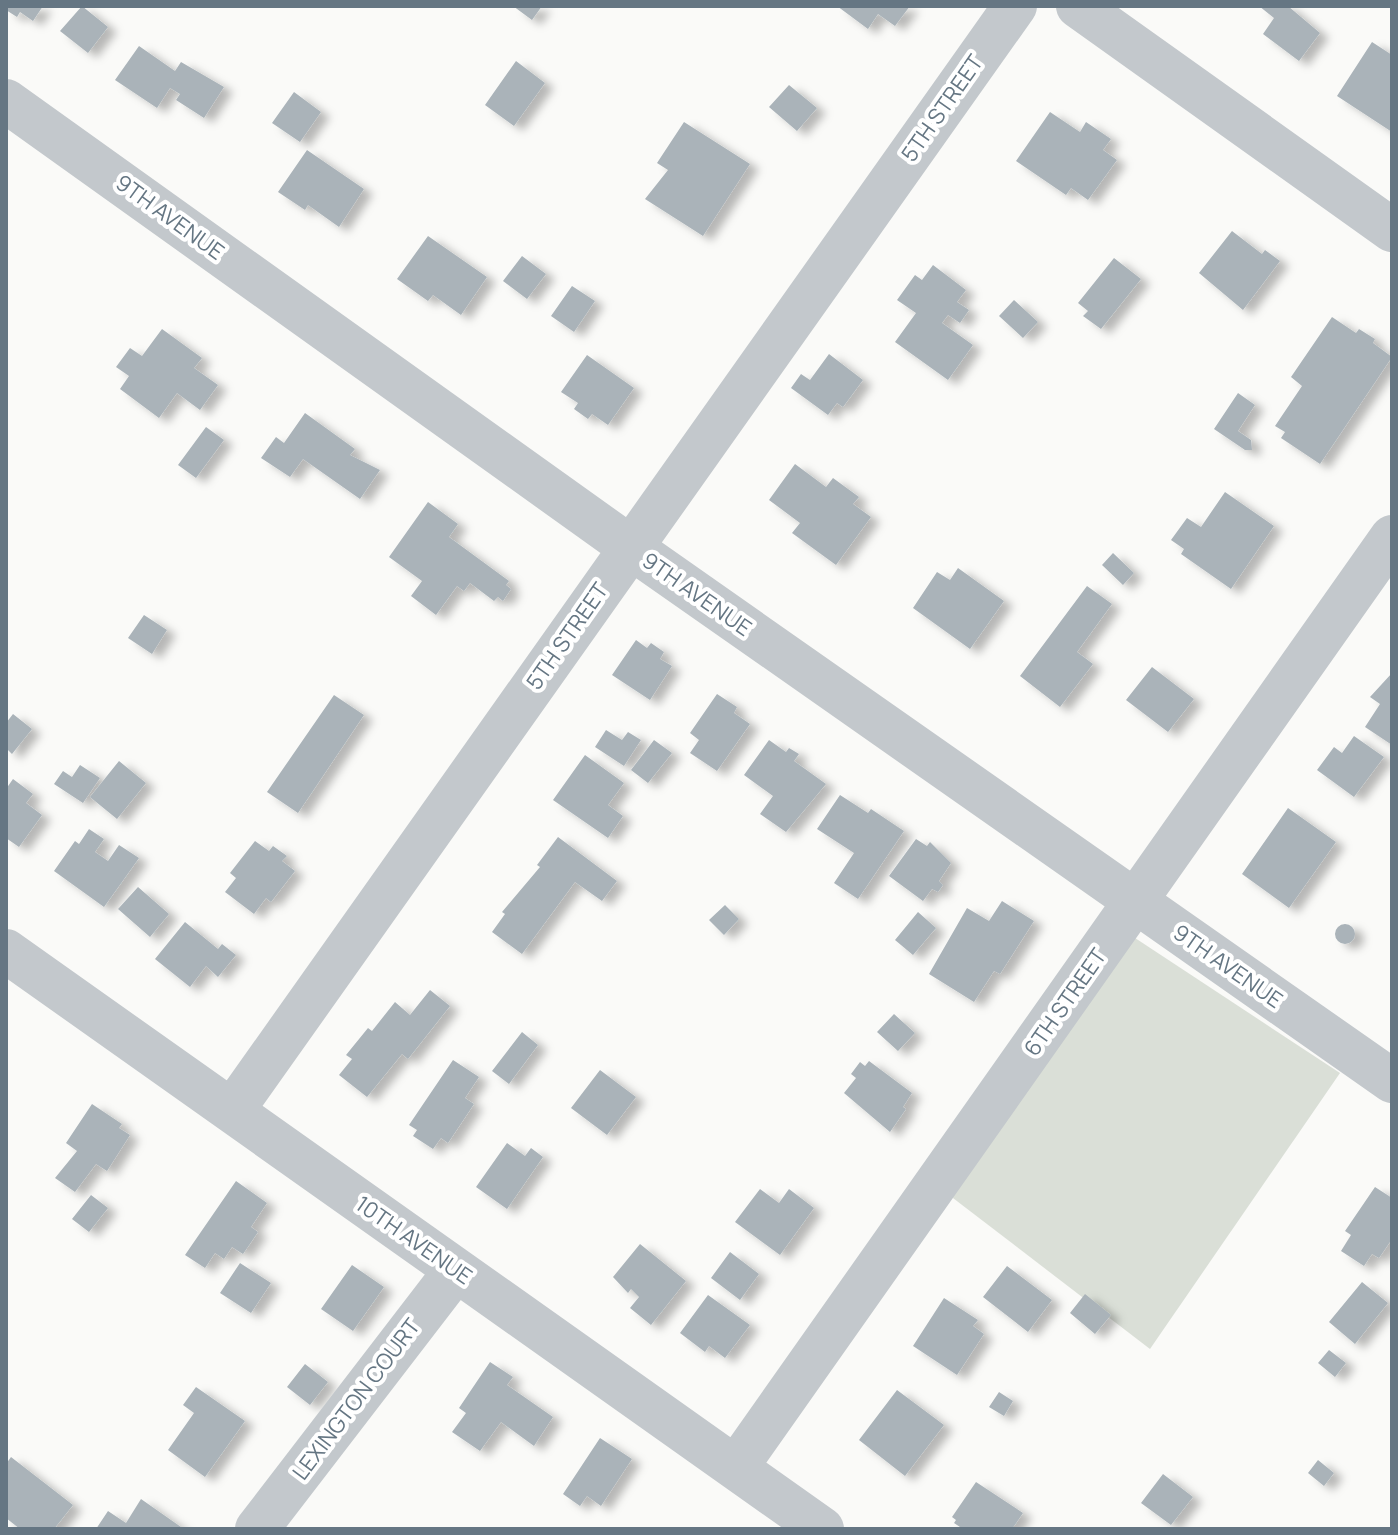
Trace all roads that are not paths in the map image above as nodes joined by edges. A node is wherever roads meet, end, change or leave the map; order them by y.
1 (1015, 6) edge
2 (1078, 6) edge
3 (6, 101) edge
4 (1392, 230) edge
5 (1392, 537) edge
6 (630, 547) junction
7 (1136, 901) junction
8 (6, 951) edge
9 (1392, 1081) edge
10 (232, 1111) junction
11 (456, 1270) junction
12 (737, 1466) junction
13 (257, 1529) edge
14 (822, 1529) edge

1 - 6 street, 5TH STREET
2 - 4 street
3 - 6 street, 9TH AVENUE
5 - 7 street, 6TH STREET
6 - 7 street, 9TH AVENUE
6 - 10 street, 5TH STREET
7 - 9 street, 9TH AVENUE
7 - 12 street, 6TH STREET
8 - 10 street, 10TH AVENUE
10 - 11 street, 10TH AVENUE
11 - 12 street, 10TH AVENUE
11 - 13 street, LEXINGTON COURT
12 - 14 street, 10TH AVENUE

